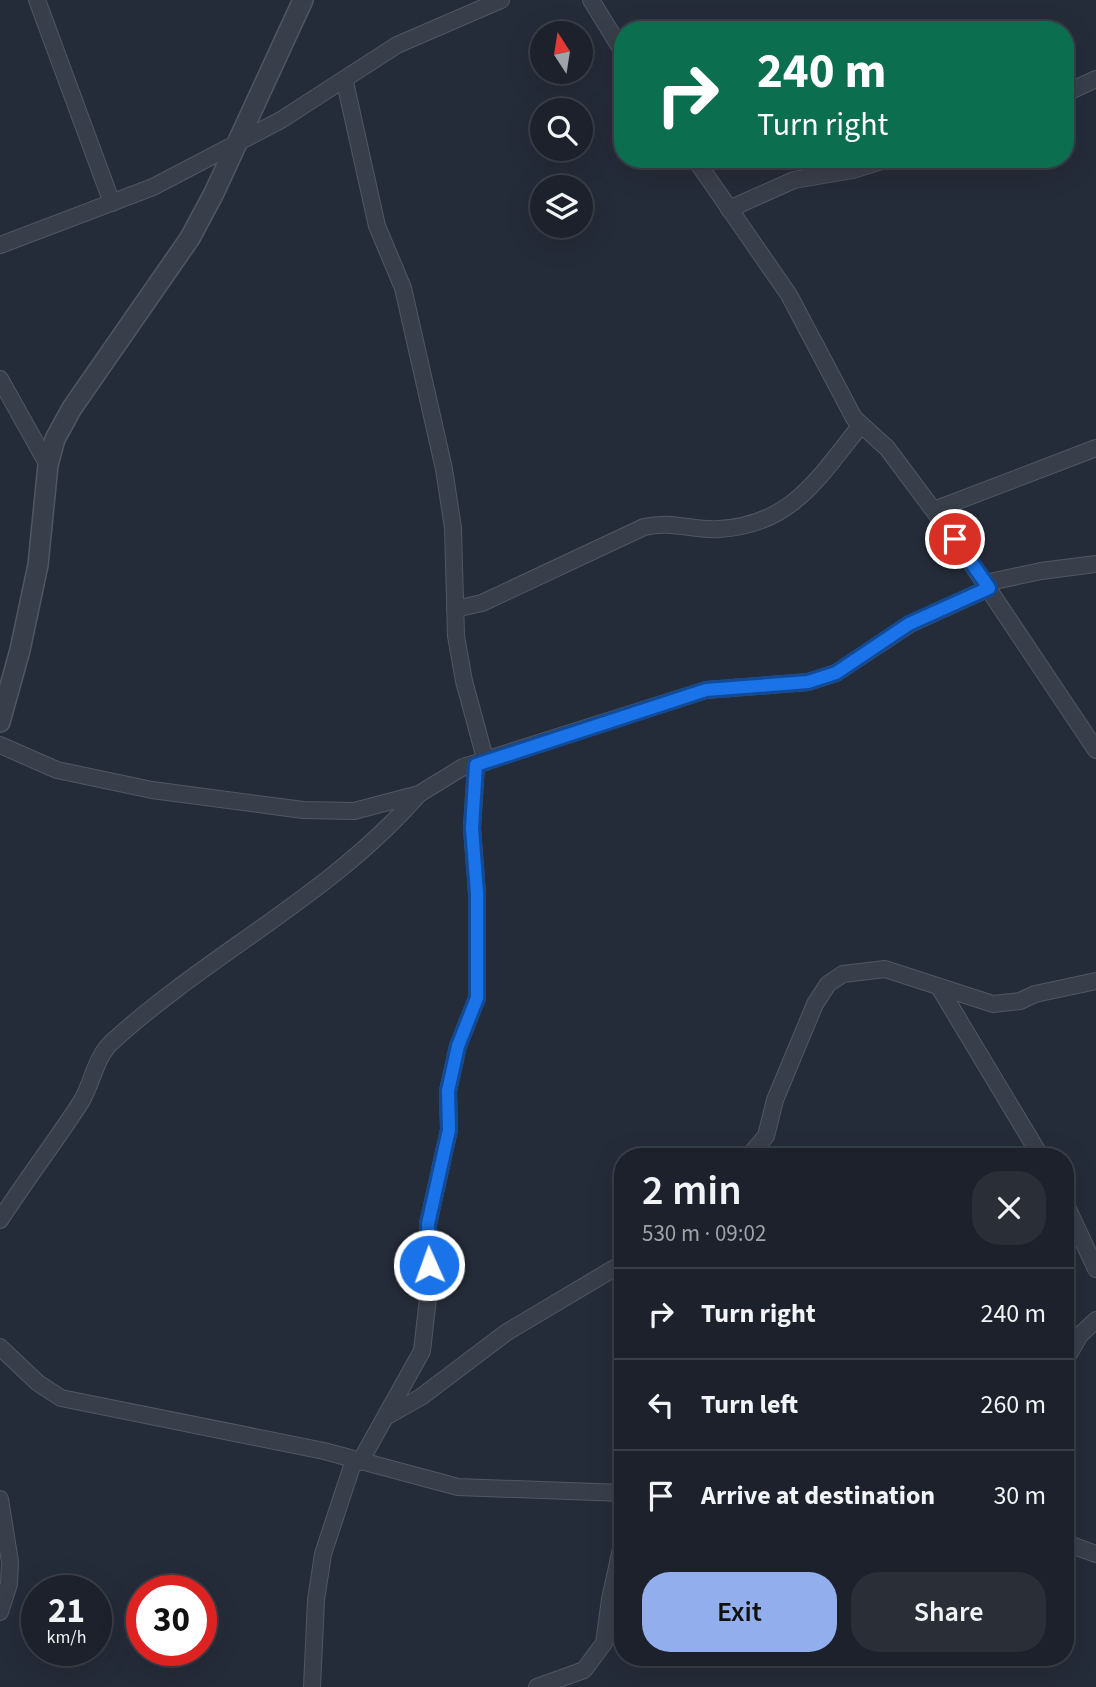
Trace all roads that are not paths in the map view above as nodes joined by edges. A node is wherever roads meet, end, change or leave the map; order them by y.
1 (37, 0) edge
2 (303, 0) edge
3 (501, 0) edge
4 (591, 0) edge
5 (614, 37) edge
6 (1096, 79) edge
7 (345, 82) junction
8 (1074, 89) edge
9 (237, 144) junction
10 (701, 168) edge
11 (859, 168) edge
12 (112, 203) junction
13 (729, 209) junction
14 (0, 245) edge
15 (0, 379) edge
16 (861, 425) junction
17 (1096, 448) edge
18 (48, 465) junction
19 (934, 510) junction
20 (1096, 565) edge
21 (987, 585) junction
22 (455, 609) junction
23 (0, 722) edge
24 (0, 745) edge
25 (1096, 750) edge
26 (481, 763) junction
27 (419, 794) junction
28 (1096, 981) edge
29 (939, 987) junction
30 (756, 1148) edge
31 (1036, 1148) edge
32 (0, 1220) edge
33 (1074, 1222) edge
34 (614, 1268) edge
35 (1096, 1269) edge
36 (1096, 1320) edge
37 (1074, 1345) edge
38 (0, 1347) edge
39 (387, 1416) junction
40 (357, 1461) junction
41 (614, 1493) edge
42 (0, 1499) edge
43 (1074, 1546) edge
44 (1096, 1554) edge
45 (614, 1581) edge
46 (0, 1612) edge
47 (312, 1687) edge
48 (537, 1687) edge

1 - 12 street
2 - 9 street
3 - 7 street
4 - 5 street
6 - 8 street
7 - 9 street
7 - 22 street
9 - 12 street
9 - 18 street
10 - 13 street
11 - 13 street
12 - 14 street
13 - 16 street
15 - 18 street
16 - 19 street
16 - 22 street
17 - 19 street
18 - 23 street
19 - 21 street
20 - 21 street
21 - 25 street
21 - 26 street
22 - 26 street
24 - 27 street
26 - 27 street
26 - 39 street
27 - 32 street
28 - 29 street
29 - 30 street
29 - 31 street
33 - 35 street
34 - 39 street
36 - 37 street
38 - 40 street
39 - 40 street
40 - 41 street
40 - 47 street
42 - 46 street
43 - 44 street
45 - 48 street

